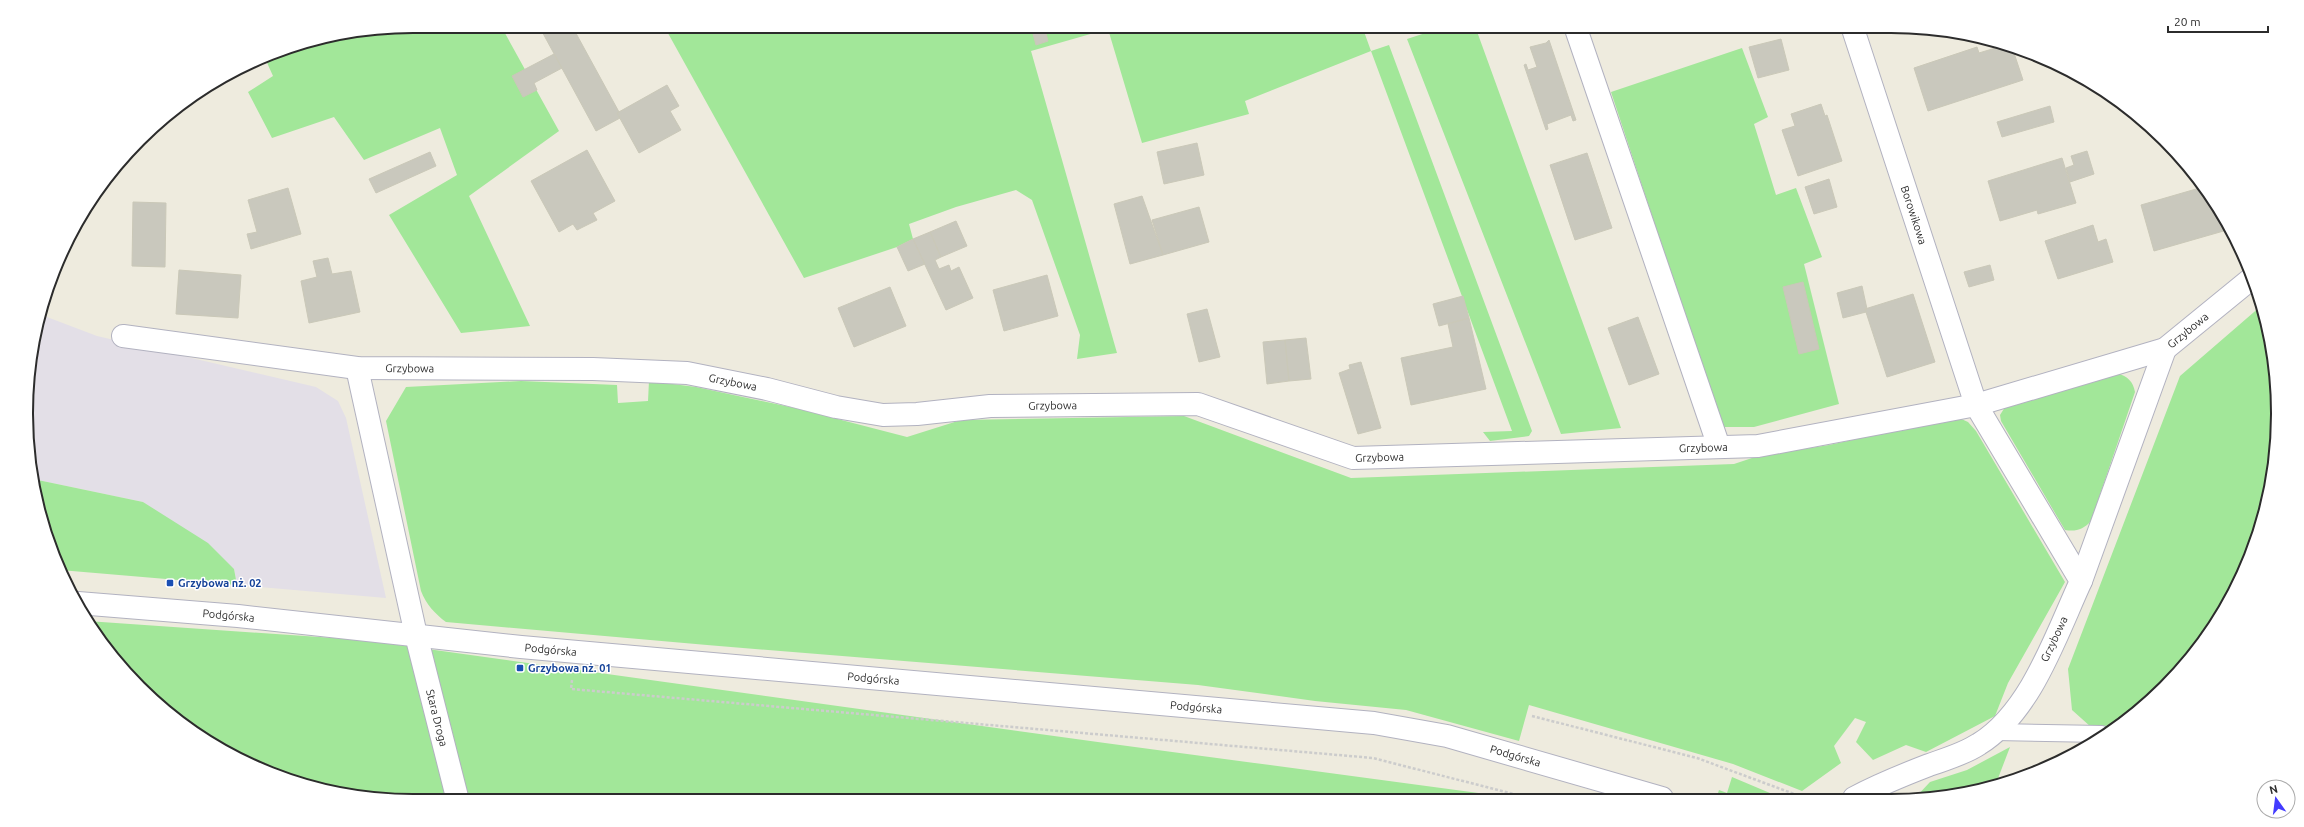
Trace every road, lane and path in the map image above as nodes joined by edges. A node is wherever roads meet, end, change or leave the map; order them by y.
1 (1577, 33) edge
2 (1854, 33) edge
3 (2247, 282) edge
4 (122, 336) dead end
5 (2166, 349) junction
6 (357, 368) junction
7 (1976, 405) junction
8 (1719, 447) junction
9 (2081, 581) junction
10 (84, 603) edge
11 (416, 635) junction
12 (1532, 716) dead end
13 (1996, 732) junction
14 (2096, 734) edge
15 (456, 794) edge
16 (1648, 794) edge
17 (1793, 794) edge
18 (1861, 794) edge

1 - 8 street
2 - 7 street, Borowikowa
3 - 5 street, Grzybowa
4 - 6 street, Grzybowa
5 - 7 street, Grzybowa
5 - 9 street, Grzybowa
6 - 8 street, Grzybowa
6 - 11 street, Stara Droga
7 - 8 street, Grzybowa
7 - 9 street
9 - 13 street, Grzybowa
10 - 11 street, Podgórska
11 - 15 street, Stara Droga
11 - 16 street, Podgórska
12 - 17 path
13 - 14 lane
13 - 18 street, Grzybowa

